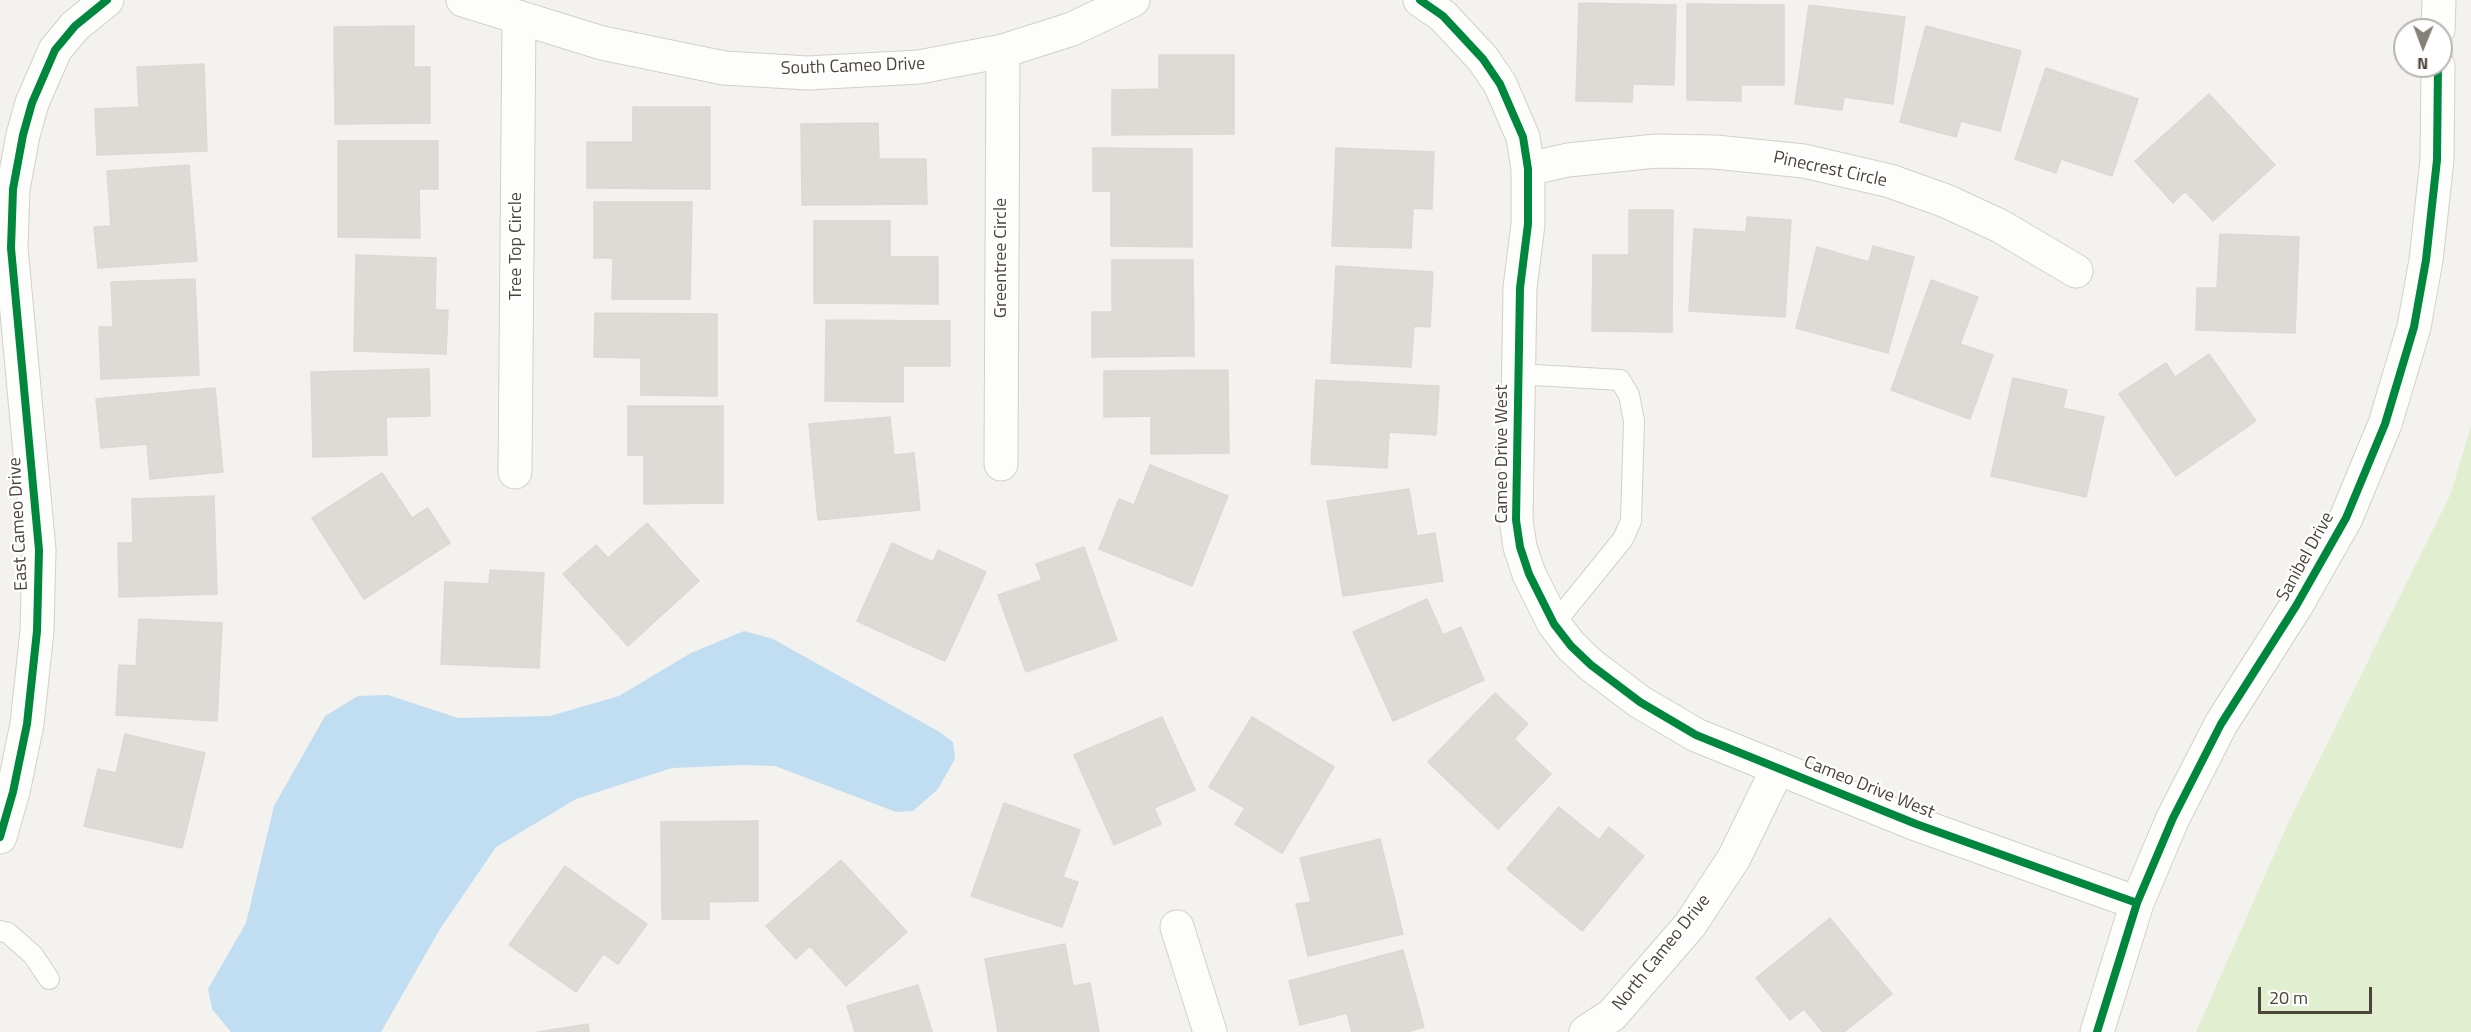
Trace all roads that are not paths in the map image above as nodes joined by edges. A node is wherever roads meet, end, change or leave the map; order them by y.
1 (107, 0) edge
2 (463, 0) edge
3 (1133, 0) edge
4 (1420, 0) edge
5 (2439, 0) edge
6 (2438, 18) edge
7 (519, 19) junction
8 (1003, 51) junction
9 (2438, 78) edge
10 (1528, 169) junction
11 (2076, 271) dead end
12 (1518, 374) junction
13 (1001, 464) dead end
14 (515, 472) dead end
15 (1554, 624) junction
16 (1778, 768) junction
17 (0, 837) edge
18 (2138, 903) junction
19 (1177, 927) dead end
20 (0, 931) edge
21 (48, 979) dead end
22 (1610, 1026) edge
23 (1210, 1032) edge
24 (2097, 1032) edge

1 - 17 street, East Cameo Drive
2 - 7 street, South Cameo Drive
3 - 8 street, South Cameo Drive
4 - 10 street, Cameo Drive West
5 - 6 street
7 - 8 street, South Cameo Drive
7 - 14 street, Tree Top Circle
8 - 13 street, Greentree Circle
9 - 18 street, Sanibel Drive
10 - 11 street, Pinecrest Circle
10 - 12 street, Cameo Drive West
12 - 15 street, Cameo Drive West
12 - 15 lane
15 - 16 street, Cameo Drive West
16 - 18 street, Cameo Drive West
16 - 22 street, North Cameo Drive
18 - 24 street, Sanibel Drive
19 - 23 street
20 - 21 lane

